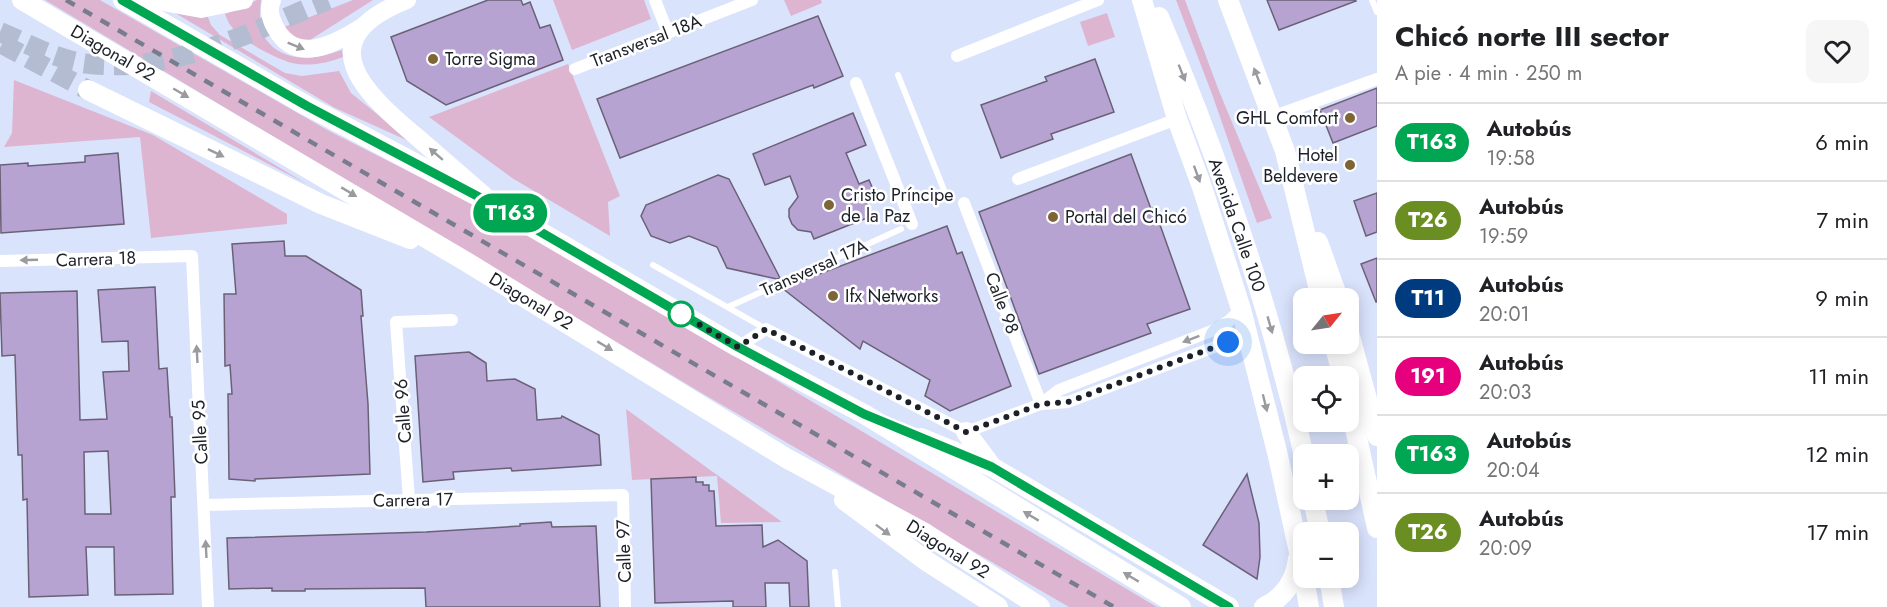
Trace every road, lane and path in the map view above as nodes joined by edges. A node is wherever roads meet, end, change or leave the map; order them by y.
1 (22, 0) edge
2 (123, 0) edge
3 (152, 0) edge
4 (244, 0) edge
5 (272, 0) edge
6 (407, 0) edge
7 (655, 0) edge
8 (752, 0) edge
9 (1098, 0) edge
10 (1142, 0) edge
11 (1152, 0) edge
12 (1228, 0) edge
13 (1372, 0) edge
14 (1377, 12) edge
15 (362, 27) junction
16 (668, 33) junction
17 (957, 56) dead end
18 (574, 69) dead end
19 (898, 75) dead end
20 (1377, 79) edge
21 (856, 82) dead end
22 (88, 90) tunnel mouth
23 (1272, 117) junction
24 (1177, 119) junction
25 (1284, 151) junction
26 (1018, 179) dead end
27 (944, 190) dead end
28 (964, 203) dead end
29 (496, 206) junction
30 (907, 226) joint
31 (192, 256) joint
32 (0, 261) edge
33 (465, 261) junction
34 (653, 265) dead end
35 (1318, 288) edge
36 (1334, 288) edge
37 (728, 307) junction
38 (1241, 309) junction
39 (452, 320) dead end
40 (766, 329) junction
41 (738, 347) junction
42 (1251, 347) junction
43 (1355, 354) edge
44 (1041, 404) junction
45 (864, 414) junction
46 (966, 432) junction
47 (1356, 432) edge
48 (1377, 436) edge
49 (1301, 444) edge
50 (786, 458) junction
51 (992, 467) junction
52 (622, 495) joint
53 (409, 500) junction
54 (204, 505) junction
55 (1293, 523) edge
56 (1377, 528) edge
57 (835, 572) dead end
58 (1293, 580) edge
59 (1306, 588) edge
60 (1331, 588) edge
61 (1038, 606) edge
62 (208, 607) edge
63 (625, 607) edge
64 (838, 607) edge
65 (998, 607) edge
66 (1181, 607) edge
67 (1229, 607) edge
68 (1264, 607) edge
69 (1309, 607) edge
70 (1334, 607) edge

1 -> 33 main road, Diagonal 92
2 - 29 main road
3 - 4 main road
5 -> 15 main road
6 - 15 main road
7 - 16 street
8 - 16 street, Transversal 18A
9 - 17 street
10 - 24 main road
11 -> 49 main road, Avenida Calle 100
23 -> 12 main road
13 - 14 lane
29 -> 15 main road
16 - 18 street, Transversal 18A
19 - 27 lane
20 - 23 street
21 - 30 street
22 -> 33 main road
23 - 25 main road
24 - 26 street
24 -> 38 main road
25 - 35 main road
25 - 36 main road
28 - 44 street, Calle 98
29 - 41 main road
30 - 37 lane, Transversal 17A
31 -> 32 street, Carrera 18
54 -> 31 street, Calle 95
33 -> 50 main road, Diagonal 92
34 - 37 lane
37 - 40 lane
38 - 42 main road
38 -> 44 street
39 - 53 street, Calle 96
40 - 41 street
40 - 46 street
41 - 45 main road
42 - 44 street
42 -> 55 main road
43 - 48 main road
44 - 46 street
45 - 51 main road
66 -> 45 main road
46 - 51 main road
47 - 56 main road
50 - 61 main road, Diagonal 92
50 -> 65 main road
51 - 67 main road
52 - 53 street, Carrera 17
52 - 63 street, Calle 97
53 - 54 street, Carrera 17
62 -> 54 street, Calle 95
57 - 64 lane
58 - 68 main road
59 - 69 main road
60 - 70 main road

